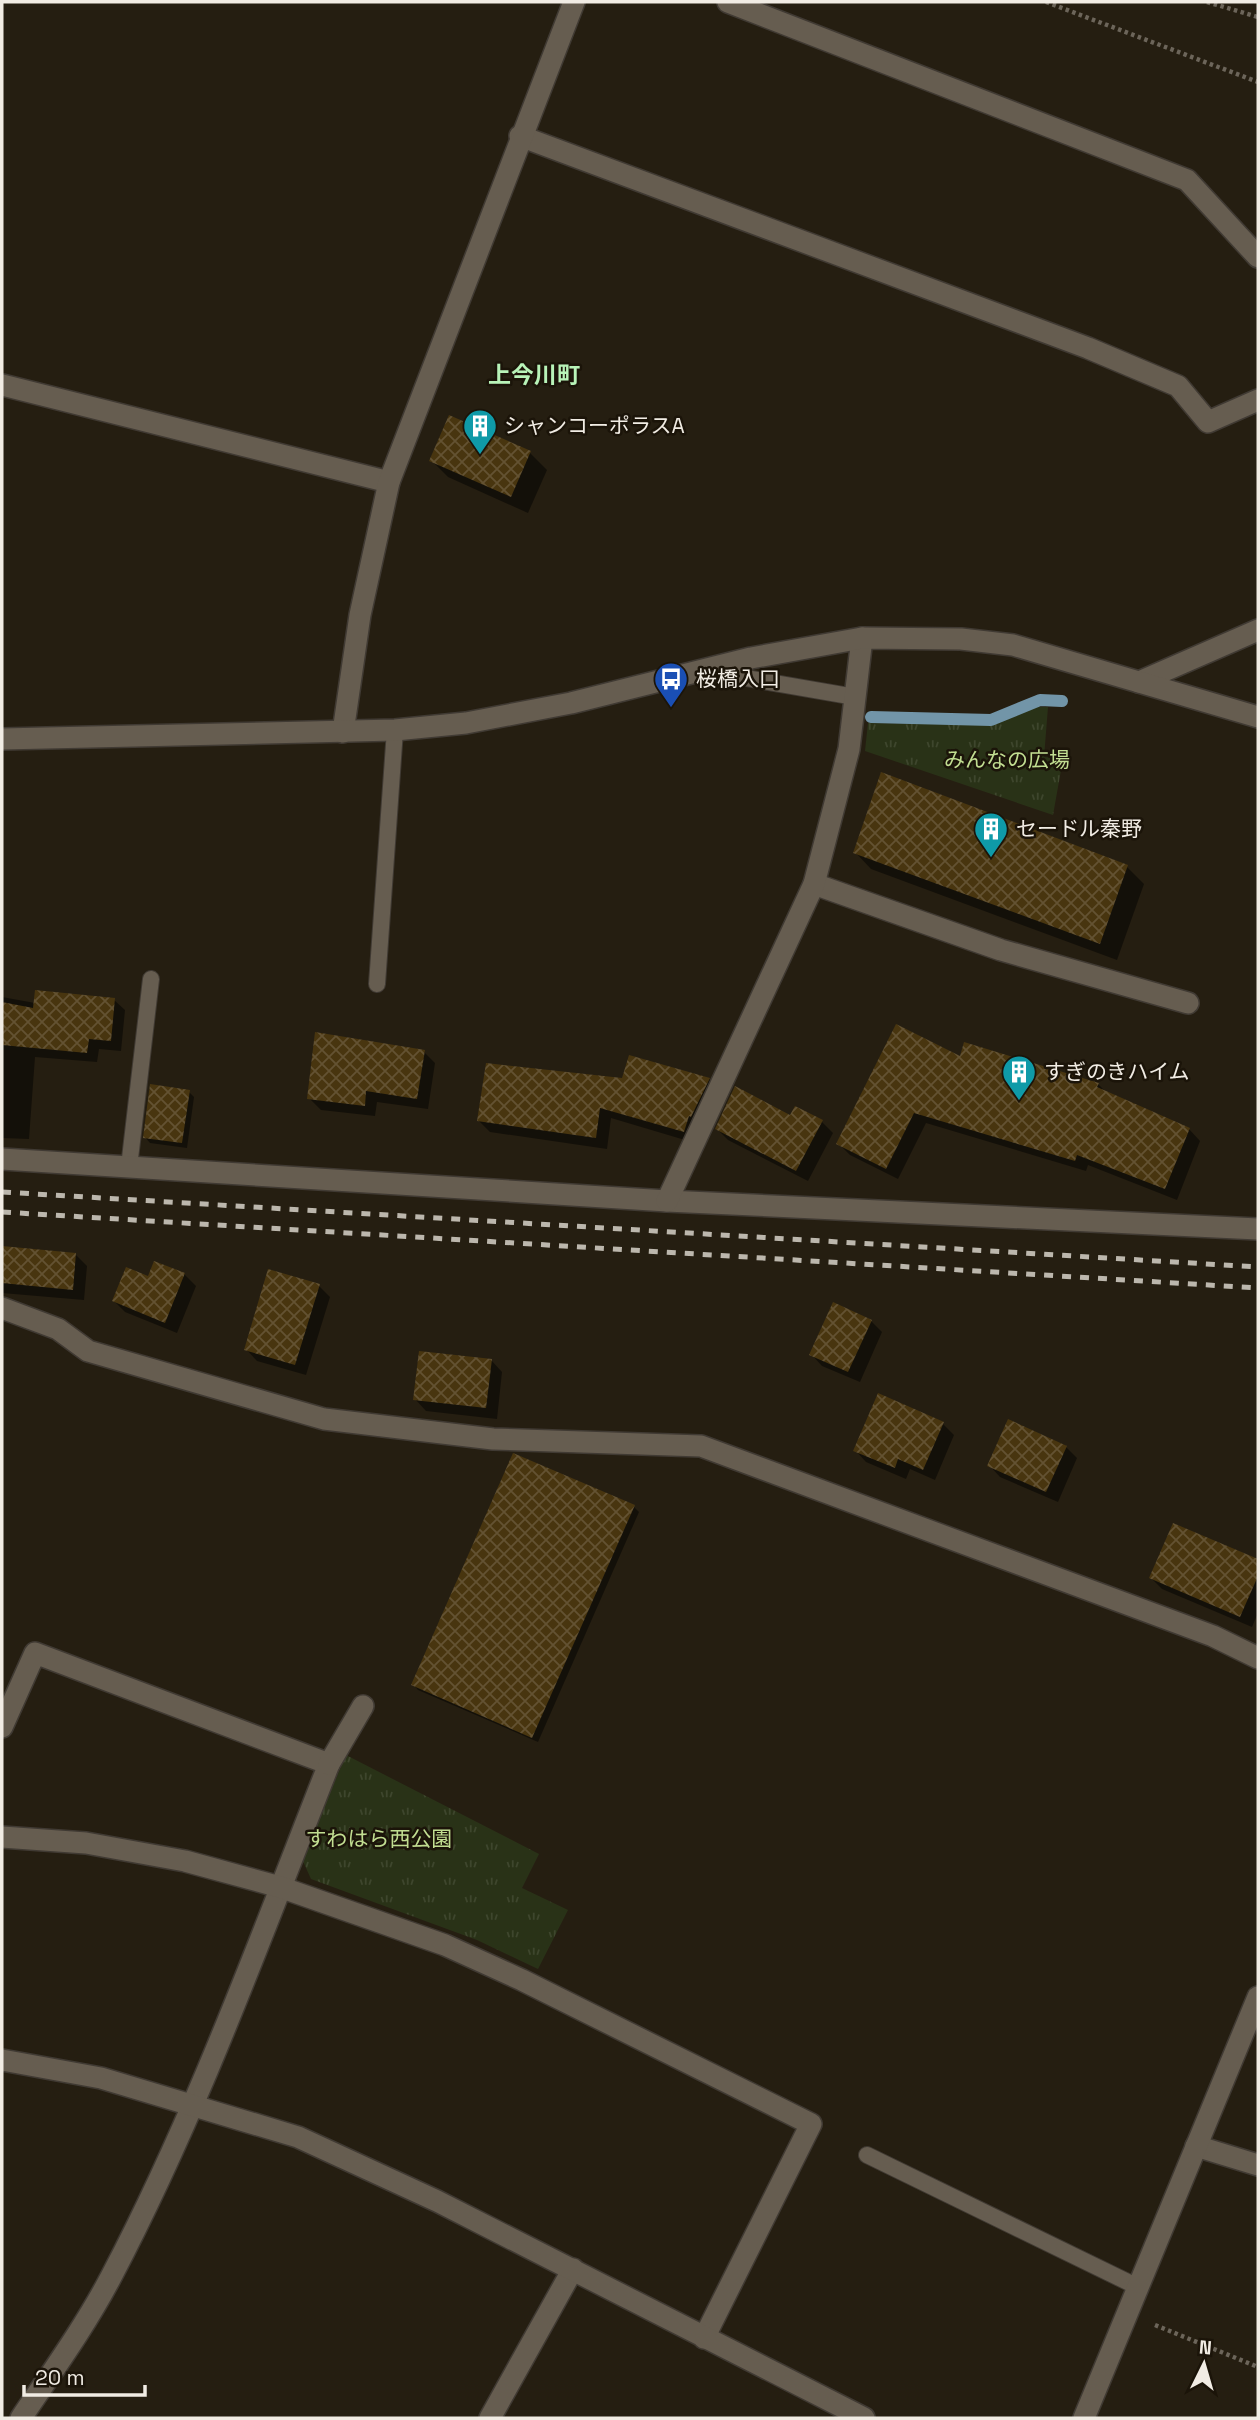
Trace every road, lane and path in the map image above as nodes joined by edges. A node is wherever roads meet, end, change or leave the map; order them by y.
1 (574, 2) edge
2 (728, 2) edge
3 (1046, 2) edge
4 (1207, 2) edge
5 (1258, 18) edge
6 (1258, 82) edge
7 (520, 136) junction
8 (1258, 257) edge
9 (2, 385) edge
10 (1258, 400) edge
11 (389, 482) junction
12 (1258, 630) edge
13 (862, 638) junction
14 (701, 670) junction
15 (1139, 682) junction
16 (855, 697) junction
17 (1258, 717) edge
18 (395, 730) junction
19 (343, 732) junction
20 (2, 739) edge
21 (814, 884) junction
22 (151, 979) dead end
23 (377, 984) dead end
24 (1188, 1003) dead end
25 (2, 1159) edge
26 (129, 1167) junction
27 (667, 1201) junction
28 (1258, 1229) edge
29 (2, 1308) edge
30 (1258, 1658) edge
31 (363, 1706) dead end
32 (2, 1727) edge
33 (329, 1764) junction
34 (2, 1837) edge
35 (280, 1887) junction
36 (1258, 1997) edge
37 (2, 2060) edge
38 (193, 2103) junction
39 (1196, 2146) junction
40 (867, 2155) dead end
41 (1258, 2165) edge
42 (573, 2269) junction
43 (1138, 2287) junction
44 (1127, 2314) junction
45 (704, 2337) junction
46 (1258, 2367) edge
47 (21, 2418) edge
48 (490, 2418) edge
49 (864, 2418) edge
50 (1084, 2418) edge

1 - 7 street
2 - 8 street
3 - 6 path
4 - 5 path
7 - 10 street
7 - 11 street
9 - 11 street
11 - 19 street
12 - 15 street
13 - 14 street
13 - 15 street
13 - 16 street
14 - 16 lane
14 - 18 street
15 - 17 street
16 - 21 street
18 - 19 street
18 - 23 lane
19 - 20 street
21 - 24 street
21 - 27 street
22 - 26 lane
25 - 26 street
26 - 27 street
27 - 28 street
29 - 30 street
31 - 33 street
32 - 33 street
33 - 35 street
34 - 35 street
35 - 38 street
35 - 45 street
36 - 39 street
37 - 38 street
38 - 42 street
38 - 47 street
39 - 41 street
39 - 43 street
40 - 43 lane
42 - 45 street
42 - 48 street
43 - 44 street
44 - 46 path
44 - 50 street
45 - 49 street

